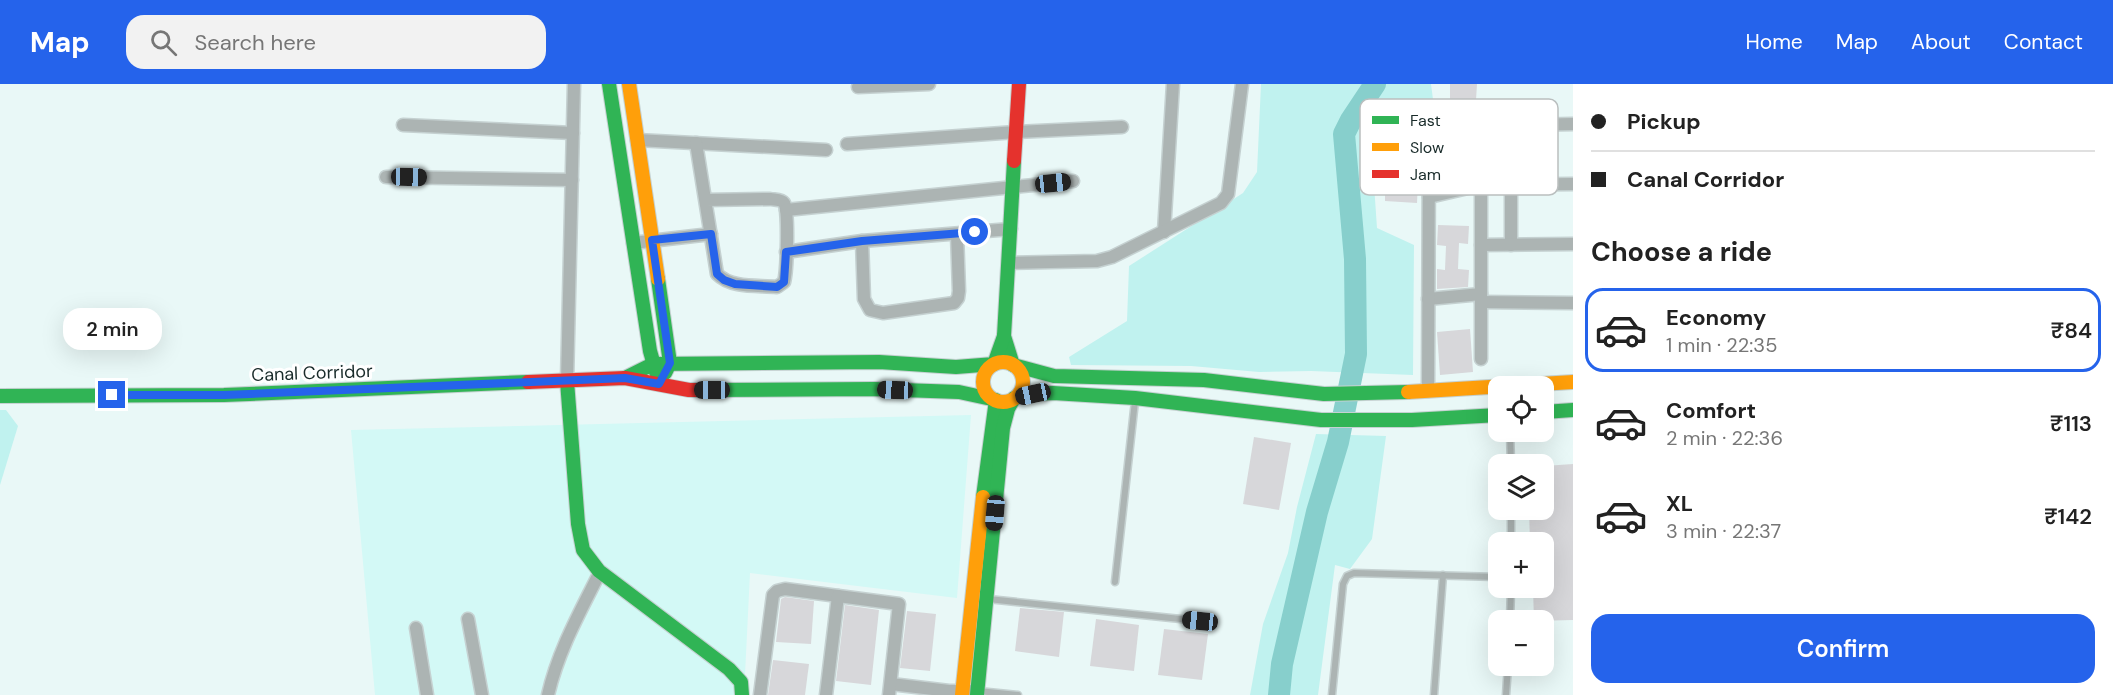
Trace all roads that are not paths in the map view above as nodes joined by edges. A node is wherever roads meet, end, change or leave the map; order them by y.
1 (574, 84) edge
2 (609, 84) edge
3 (629, 84) edge
4 (929, 84) edge
5 (1019, 84) edge
6 (1173, 84) edge
7 (1242, 84) edge
8 (858, 87) dead end
9 (1558, 124) edge
10 (1573, 124) edge
11 (403, 125) dead end
12 (1122, 127) dead end
13 (1017, 132) junction
14 (573, 133) junction
15 (637, 140) junction
16 (696, 143) junction
17 (847, 144) dead end
18 (825, 150) dead end
19 (386, 177) dead end
20 (572, 180) junction
21 (1073, 181) dead end
22 (1013, 187) junction
23 (1438, 195) edge
24 (1481, 195) edge
25 (1511, 195) edge
26 (1429, 197) joint
27 (706, 200) junction
28 (786, 210) junction
29 (1011, 229) junction
30 (1164, 232) junction
31 (711, 234) junction
32 (957, 234) junction
33 (652, 240) junction
34 (862, 241) junction
35 (633, 243) junction
36 (1573, 244) edge
37 (1481, 245) junction
38 (1511, 245) junction
39 (786, 252) junction
40 (1009, 263) junction
41 (1481, 298) junction
42 (1428, 299) junction
43 (1573, 303) edge
44 (1004, 336) junction
45 (1481, 359) dead end
46 (670, 363) junction
47 (653, 364) junction
48 (994, 364) junction
49 (1013, 365) junction
50 (625, 378) junction
51 (567, 381) junction
52 (1573, 382) edge
53 (659, 384) junction
54 (1428, 391) junction
55 (0, 396) edge
56 (1014, 398) junction
57 (1135, 398) junction
58 (996, 400) junction
59 (1573, 410) edge
60 (1554, 411) edge
61 (1488, 416) edge
62 (600, 572) junction
63 (1443, 575) junction
64 (1488, 577) edge
65 (1115, 582) dead end
66 (837, 596) junction
67 (987, 599) junction
68 (468, 619) dead end
69 (1200, 621) dead end
70 (416, 628) dead end
71 (1507, 676) edge
72 (890, 689) edge
73 (962, 693) edge
74 (977, 693) edge
75 (427, 695) edge
76 (482, 695) edge
77 (548, 695) edge
78 (742, 695) edge
79 (760, 695) edge
80 (826, 695) edge
81 (1018, 695) edge
82 (1332, 695) edge
83 (1434, 695) edge
84 (1506, 695) edge

1 - 14 street
2 - 35 street
3 - 15 street
4 - 8 street
5 - 13 street
6 - 30 street
7 - 30 street
9 - 10 street
11 - 14 street
12 - 13 street
13 - 17 street
13 - 22 street
14 - 20 street
15 - 16 street
15 - 33 street
16 - 18 street
16 - 27 street
19 - 20 street
20 - 51 street
21 - 22 street
22 - 28 street
22 - 29 street
23 - 26 street
24 - 37 street
25 - 38 street
26 - 42 street
27 - 28 street
27 - 31 street
28 - 39 street
29 - 32 street
29 - 40 street
30 - 40 street
31 - 33 street
31 - 39 street
32 - 34 street
32 - 34 street
33 - 35 street
33 - 46 street
34 - 39 street
35 - 47 street
36 - 38 street
37 - 38 street
37 - 41 street
40 - 44 street
41 - 42 street
41 - 43 street
41 - 45 street
42 - 54 street
44 - 48 street
44 - 49 street
46 - 47 street
46 - 48 street
46 - 53 street
47 - 50 street
47 - 53 street
48 - 49 street
48 - 58 street
49 - 54 street
49 - 56 street
50 - 51 street, Canal Corridor
50 - 53 street
51 - 55 street, Canal Corridor
51 - 62 street
52 - 54 street
53 - 58 street
56 - 57 street
56 - 58 street
56 - 67 street
57 - 61 street
57 - 65 lane
58 - 73 street
59 - 60 street
62 - 77 street
62 - 78 street
63 - 64 lane
63 - 82 lane
63 - 83 lane
66 - 72 street
66 - 79 street
66 - 80 street
67 - 69 lane
67 - 74 street
68 - 76 street
70 - 75 street
71 - 84 lane
72 - 73 street
73 - 74 street
74 - 81 lane

